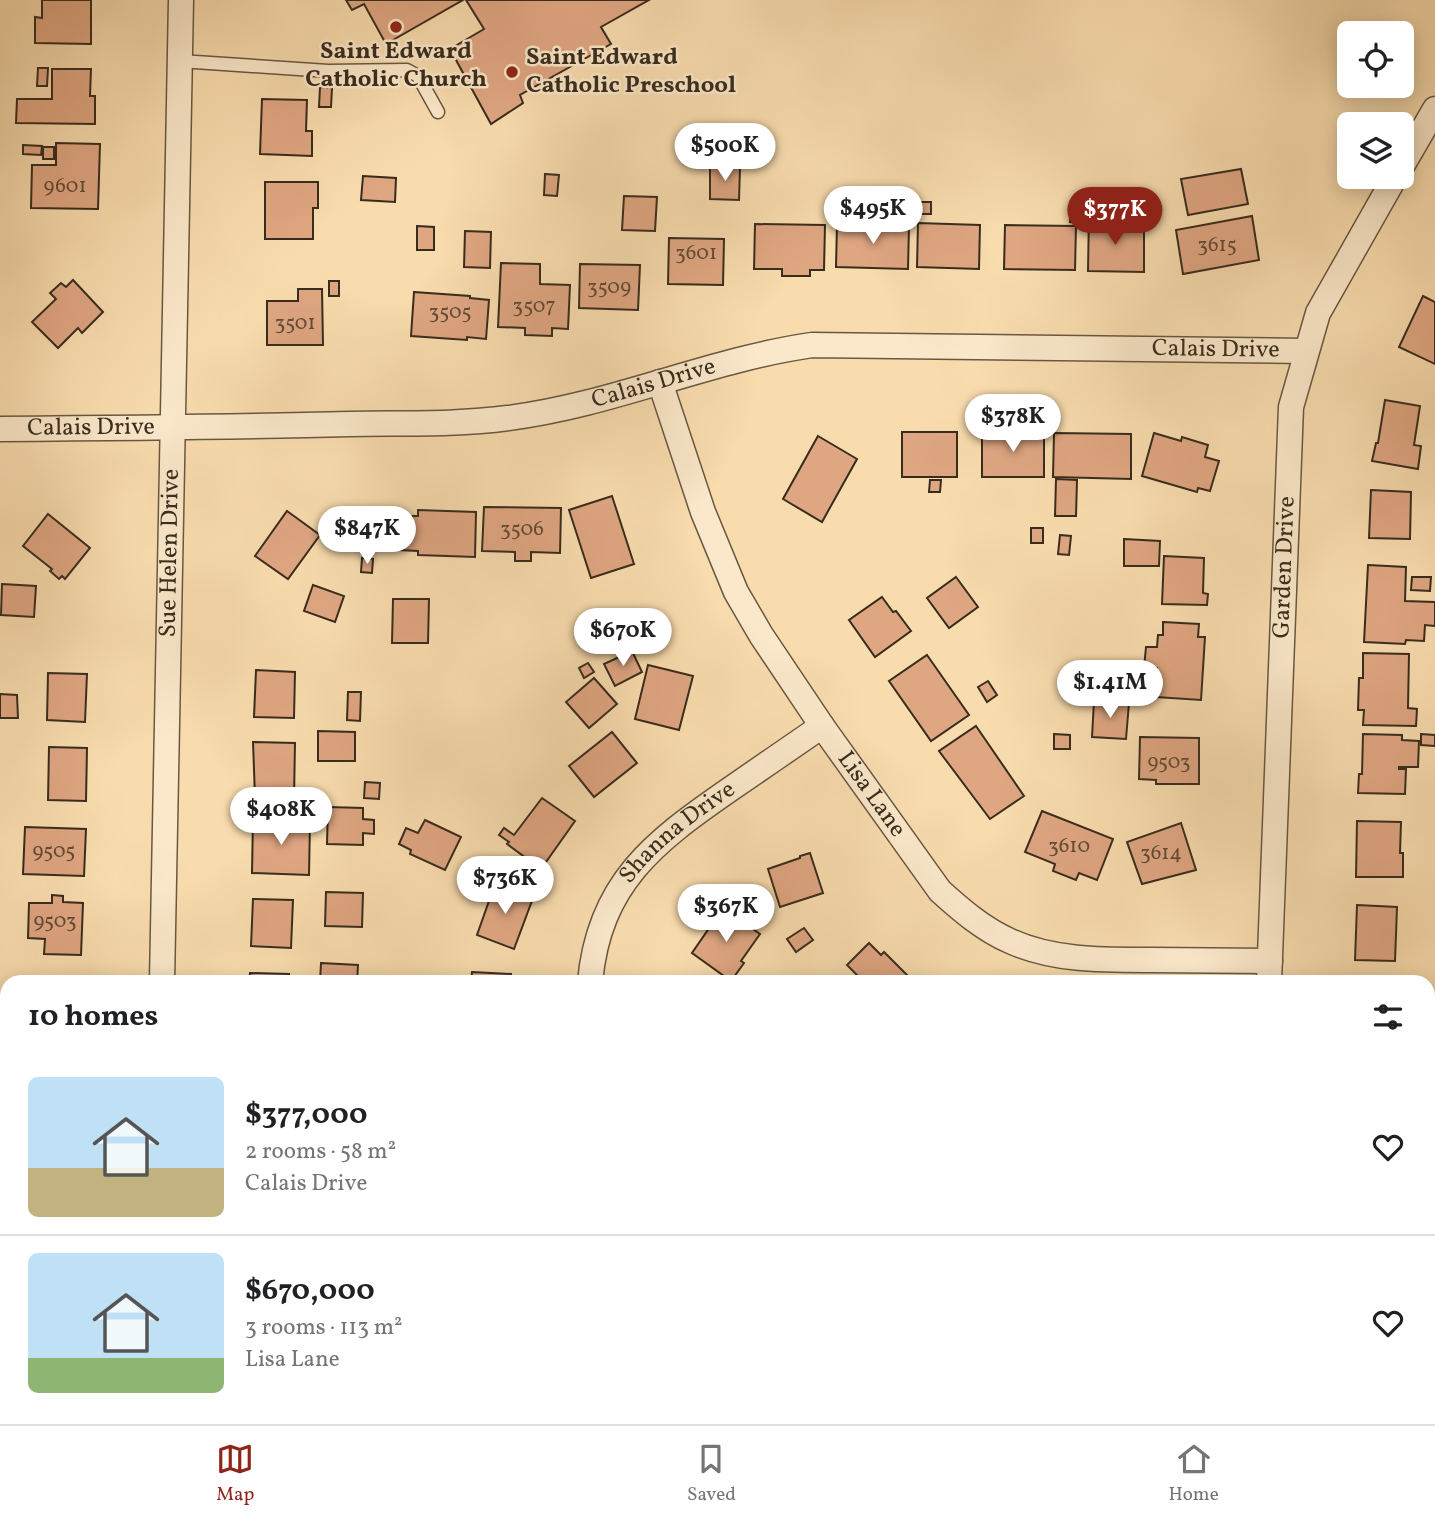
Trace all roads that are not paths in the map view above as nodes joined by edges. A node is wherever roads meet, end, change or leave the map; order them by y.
1 (181, 0) edge
2 (180, 61) junction
3 (1435, 108) edge
4 (438, 112) dead end
5 (1414, 145) edge
6 (1388, 189) edge
7 (1306, 351) junction
8 (660, 382) junction
9 (172, 426) junction
10 (0, 429) edge
11 (822, 726) junction
12 (1270, 972) edge
13 (162, 975) edge
14 (591, 975) edge

1 - 2 street, Sue Helen Drive
2 - 4 lane
2 - 9 street, Sue Helen Drive
3 - 5 street
6 - 7 street, Garden Drive
7 - 8 street, Calais Drive
7 - 12 street, Garden Drive
8 - 9 street, Calais Drive
8 - 11 street, Lisa Lane
9 - 10 street, Calais Drive
9 - 13 street, Sue Helen Drive
11 - 12 street, Lisa Lane
11 - 14 street, Shanna Drive

